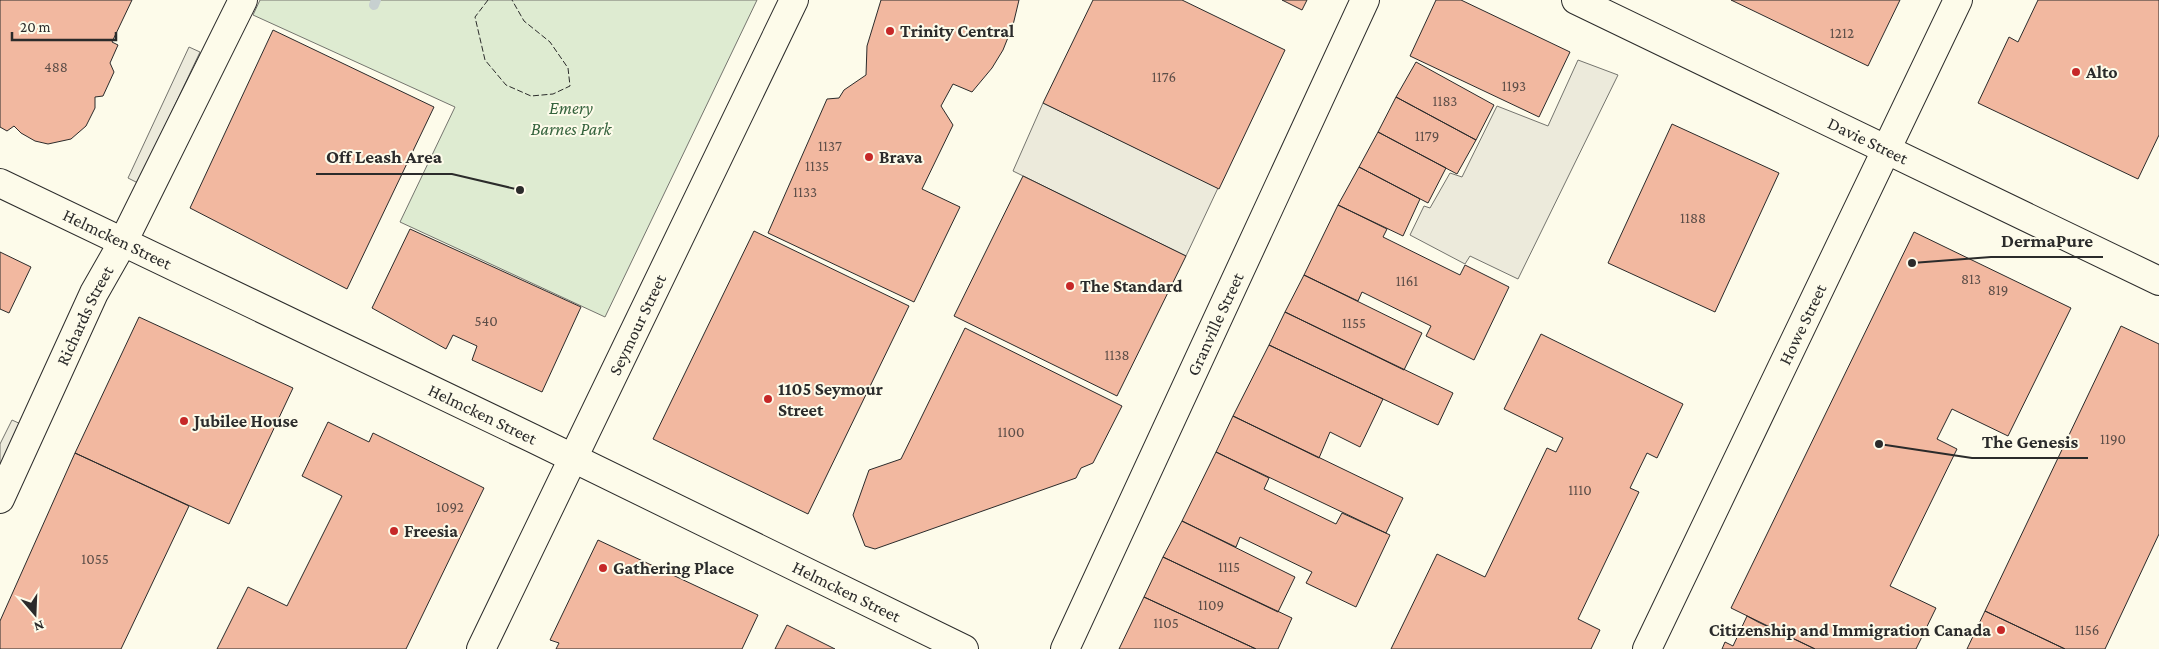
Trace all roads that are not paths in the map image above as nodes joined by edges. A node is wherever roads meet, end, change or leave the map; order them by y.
1 (243, 0) edge
2 (794, 0) edge
3 (1365, 0) edge
4 (1576, 0) edge
5 (1958, 0) edge
6 (1886, 150) junction
7 (0, 183) edge
8 (123, 242) junction
9 (2159, 281) edge
10 (573, 458) junction
11 (0, 499) edge
12 (481, 649) edge
13 (964, 649) edge
14 (1065, 649) edge
15 (1646, 649) edge

1 - 8 main road, Richards Street
2 - 10 main road, Seymour Street
3 - 14 main road, Granville Street
4 - 6 main road, Davie Street
5 - 6 main road, Howe Street
6 - 9 main road, Davie Street
6 - 15 main road, Howe Street
7 - 8 main road, Helmcken Street
8 - 10 main road, Helmcken Street
8 - 11 main road, Richards Street
10 - 12 main road, Seymour Street
10 - 13 main road, Helmcken Street

